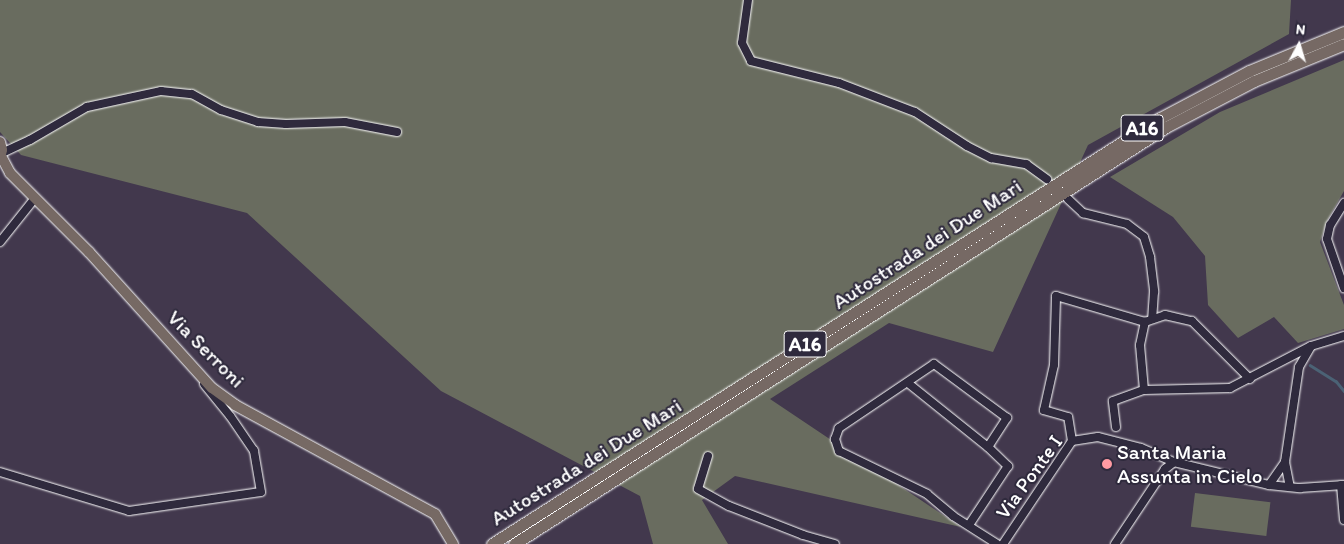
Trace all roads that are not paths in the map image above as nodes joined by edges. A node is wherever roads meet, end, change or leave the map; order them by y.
1 (748, 0) edge
2 (1344, 32) edge
3 (1344, 44) edge
4 (398, 132) dead end
5 (1, 151) edge
6 (0, 170) edge
7 (10, 174) junction
8 (1046, 179) dead end
9 (35, 198) junction
10 (1068, 199) dead end
11 (1344, 203) edge
12 (0, 242) edge
13 (957, 253) junction
14 (1344, 288) edge
15 (1149, 320) junction
16 (1344, 336) edge
17 (1311, 346) junction
18 (1250, 379) junction
19 (908, 383) junction
20 (1144, 390) junction
21 (212, 391) junction
22 (1116, 427) dead end
23 (1076, 440) junction
24 (660, 445) junction
25 (988, 447) junction
26 (708, 456) dead end
27 (1174, 462) junction
28 (1285, 462) junction
29 (0, 472) edge
30 (1269, 485) junction
31 (1343, 485) edge
32 (1290, 487) junction
33 (1344, 520) edge
34 (969, 525) junction
35 (452, 544) edge
36 (492, 544) edge
37 (514, 544) edge
38 (835, 544) edge
39 (997, 544) edge
40 (1003, 544) edge
41 (1114, 544) edge

1 - 8 street
2 - 13 highway, Autostrada dei Due Mari / A16
3 - 13 highway, Autostrada dei Due Mari / A16
4 - 5 street
5 - 7 main road, Via Serroni
6 - 7 main road, Via Serroni
7 - 9 main road, Via Serroni
9 - 12 street
9 - 21 main road, Via Serroni
10 - 15 street
11 - 14 street
13 - 24 highway, Autostrada dei Due Mari / A16
15 - 18 street
15 - 20 street
15 - 23 street
16 - 17 street
17 - 18 street
17 - 28 street
18 - 20 street
19 - 25 street
19 - 25 street
19 - 34 street
20 - 22 street
21 - 29 street
21 - 35 main road, Via Serroni
23 - 27 street, Via Ponte I
23 - 40 street, Via Ponte I
24 - 36 highway, Autostrada dei Due Mari / A16
24 - 37 highway, Autostrada dei Due Mari / A16
25 - 34 street
26 - 38 street
27 - 30 street, Via Ponte I
27 - 41 street
28 - 30 street
28 - 32 street
30 - 32 street, Via Ponte I
31 - 32 street, Via Ponte I
31 - 33 street
34 - 39 street

